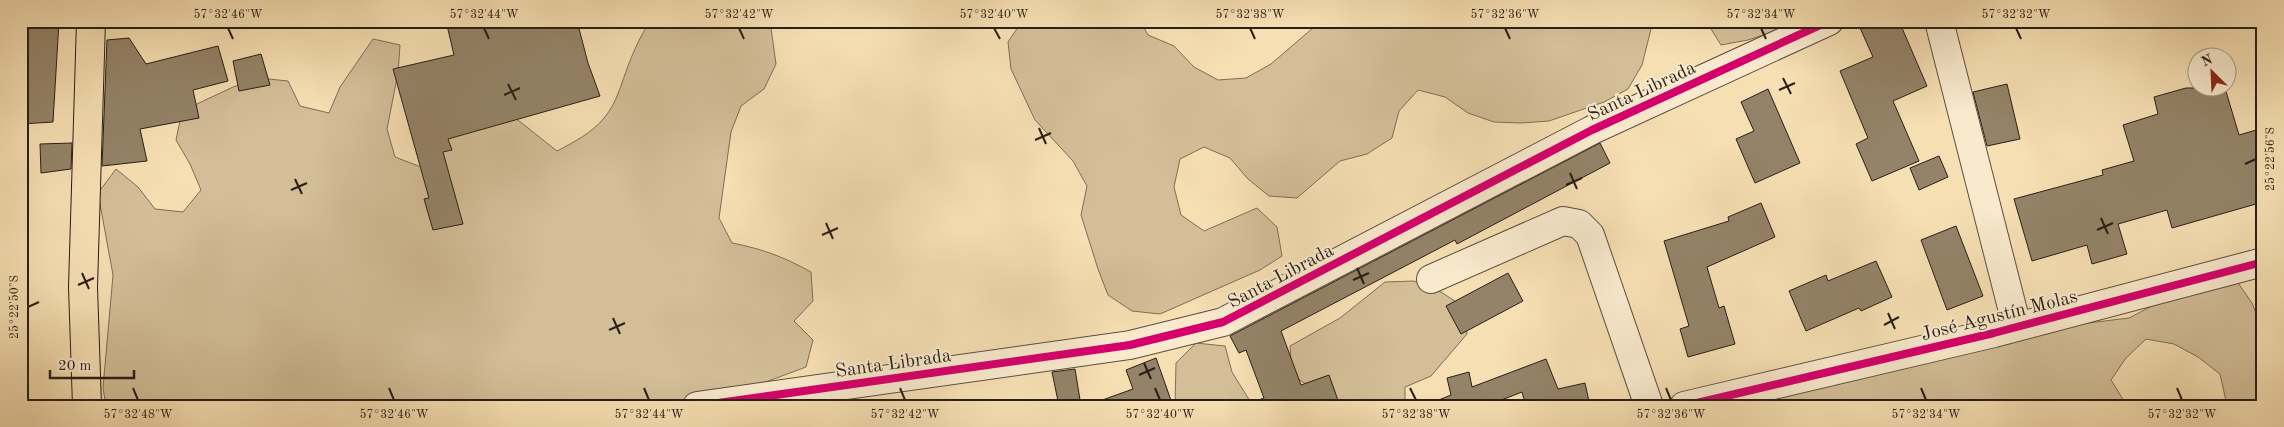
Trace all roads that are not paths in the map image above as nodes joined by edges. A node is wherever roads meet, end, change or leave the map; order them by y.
1 (92, 21) edge
2 (1829, 21) edge
3 (1939, 21) edge
4 (2263, 262) edge
5 (1431, 279) dead end
6 (2017, 327) junction
7 (86, 406) edge
8 (697, 406) edge
9 (1649, 406) edge
10 (1684, 406) edge

1 - 7 main road
2 - 8 street, Santa Librada
3 - 6 street
4 - 6 street, José Agustín Molas
5 - 9 street
6 - 10 street, José Agustín Molas

